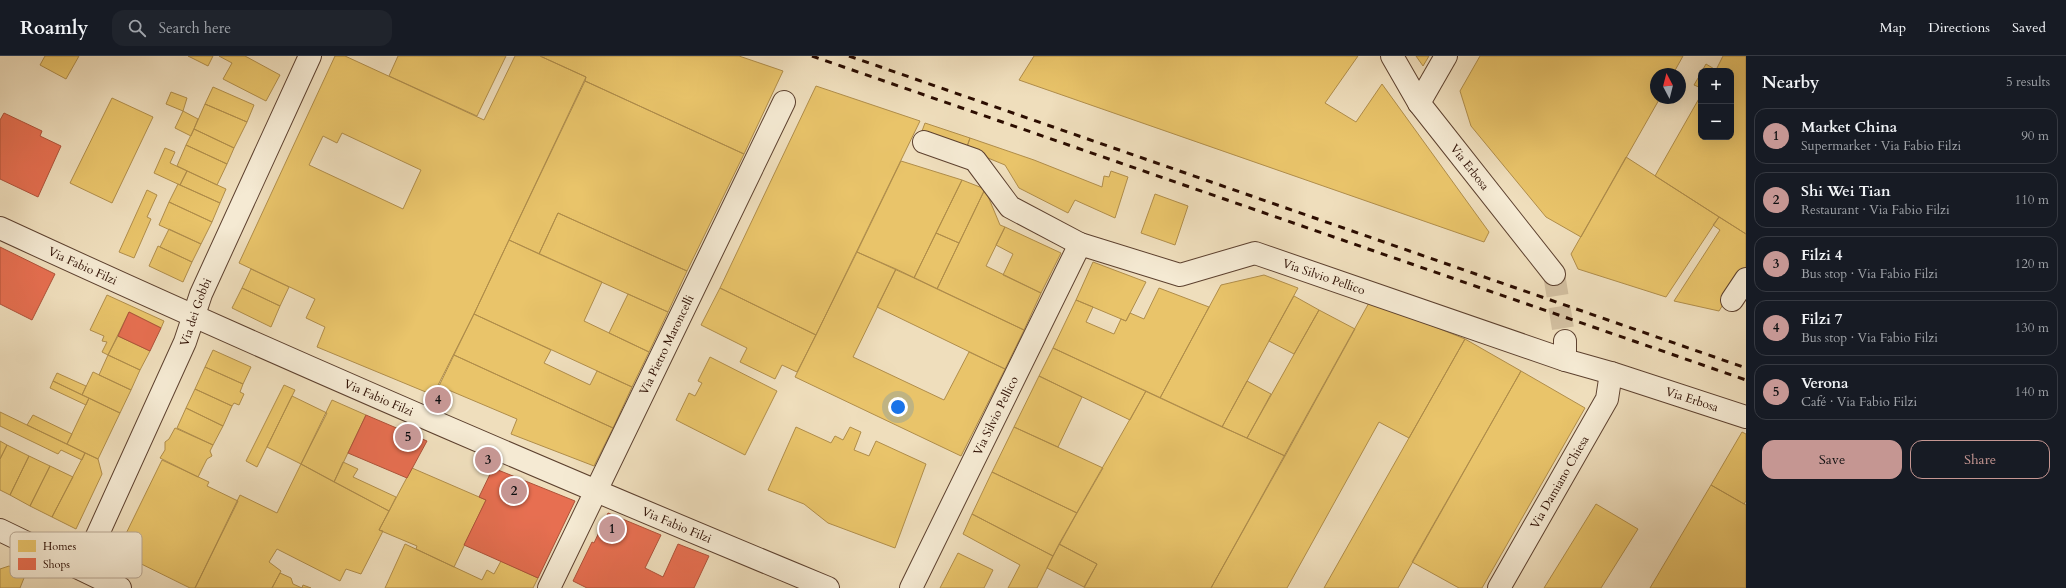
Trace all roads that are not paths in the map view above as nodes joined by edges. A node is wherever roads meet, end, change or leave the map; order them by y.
1 (310, 56) edge
2 (1392, 56) edge
3 (1446, 56) edge
4 (784, 102) dead end
5 (1420, 103) junction
6 (924, 142) dead end
7 (0, 228) edge
8 (1080, 244) junction
9 (1554, 274) tunnel mouth
10 (1746, 279) edge
11 (1732, 300) dead end
12 (194, 317) junction
13 (1565, 351) joint
14 (1611, 373) junction
15 (1746, 417) edge
16 (595, 492) junction
17 (0, 530) edge
18 (98, 532) edge
19 (10, 535) edge
20 (100, 578) edge
21 (120, 588) edge
22 (549, 588) edge
23 (828, 588) edge
24 (911, 588) edge
25 (1499, 588) edge

1 - 12 street, Via dei Gobbi
2 - 5 street, Via Erbosa
3 - 5 street
4 - 16 street, Via Pietro Maroncelli
5 - 9 street, Via Erbosa
6 - 8 street, Via Silvio Pellico
7 - 12 street, Via Fabio Filzi
8 - 13 street, Via Silvio Pellico
8 - 24 street, Via Silvio Pellico
10 - 11 street
12 - 16 street, Via Fabio Filzi
12 - 18 street, Via dei Gobbi
13 - 14 street, Via Erbosa
14 - 15 street, Via Erbosa
14 - 25 street, Via Damiano Chiesa
16 - 22 street, Via Pietro Maroncelli
16 - 23 street, Via Fabio Filzi
17 - 19 street
20 - 21 street

